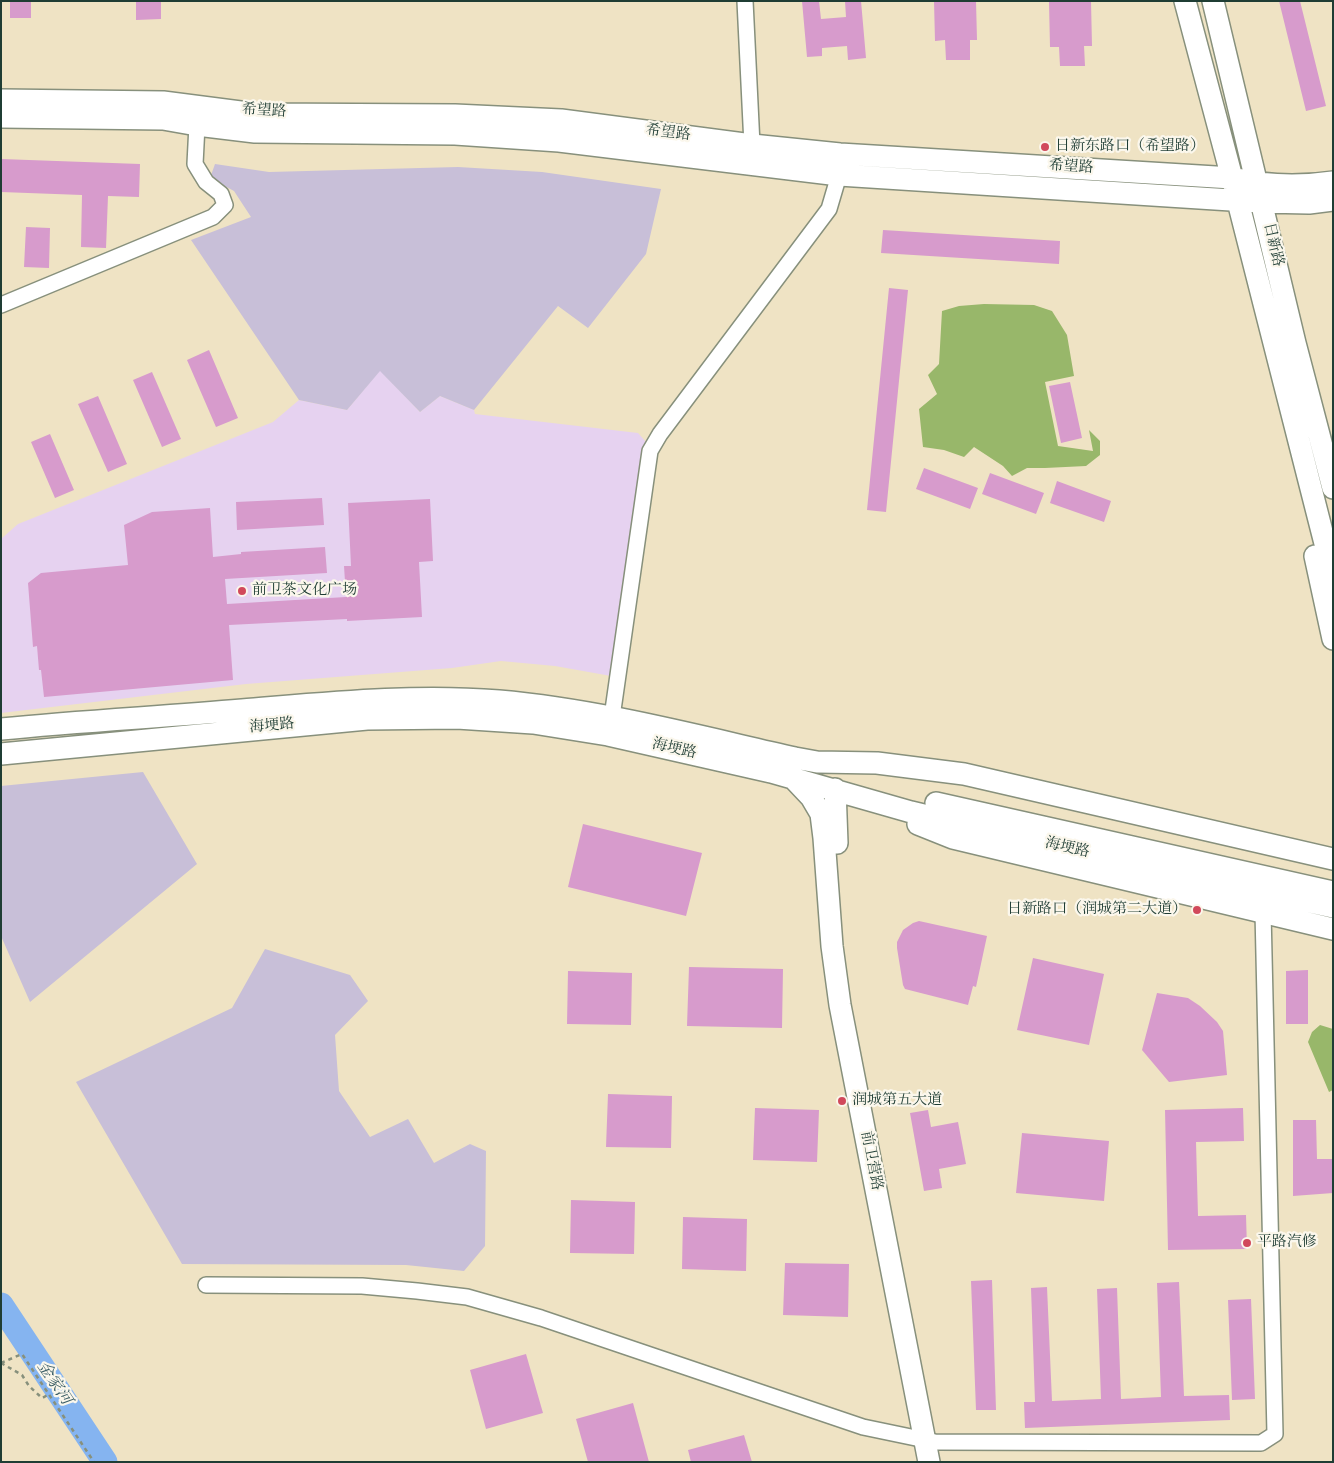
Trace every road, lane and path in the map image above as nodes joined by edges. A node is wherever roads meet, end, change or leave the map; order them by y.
1 (745, 1) edge
2 (1185, 1) edge
3 (1213, 1) edge
4 (1, 100) edge
5 (197, 116) junction
6 (1, 117) edge
7 (752, 145) junction
8 (750, 166) junction
9 (839, 175) junction
10 (1232, 178) junction
11 (1333, 182) edge
12 (1260, 193) junction
13 (1238, 200) junction
14 (1333, 200) edge
15 (1, 305) edge
16 (1295, 342) junction
17 (1280, 369) junction
18 (1333, 434) edge
19 (1333, 488) edge
20 (1333, 575) edge
21 (1333, 639) edge
22 (612, 717) junction
23 (1, 729) edge
24 (1, 754) edge
25 (818, 762) junction
26 (794, 768) junction
27 (835, 788) junction
28 (1333, 859) edge
29 (1333, 873) edge
30 (1333, 892) edge
31 (1333, 908) edge
32 (1263, 912) junction
33 (1333, 929) edge
34 (206, 1285) dead end
35 (1, 1363) edge
36 (50, 1394) junction
37 (932, 1452) edge
38 (94, 1462) edge

1 - 7 street
2 - 10 main road, 日新路
3 - 12 main road, 日新路
4 - 5 main road, 希望路
5 - 6 main road, 希望路
5 - 7 main road, 希望路
5 - 8 main road, 希望路
5 - 15 street
7 - 8 street
7 - 10 main road, 希望路
8 - 9 main road, 希望路
9 - 13 main road, 希望路
9 - 22 street
10 - 12 main road, 希望路
10 - 13 main road, 日新路
11 - 12 main road, 希望路
12 - 13 main road, 希望路
12 - 14 main road, 希望路
12 - 16 main road, 日新路
13 - 17 main road, 日新路
16 - 18 main road
16 - 19 main road, 日新路
17 - 20 main road, 日新路
17 - 21 main road, 日新路
22 - 23 main road, 海埂路
22 - 26 main road, 海埂路
24 - 26 main road, 海埂路
25 - 26 main road
25 - 28 main road
25 - 29 main road
26 - 27 main road, 海埂路
26 - 37 main road, 前卫营路
27 - 30 main road
27 - 31 main road, 海埂路
27 - 32 main road
27 - 37 main road, 前卫营路
32 - 33 main road
32 - 37 street
34 - 37 street
35 - 36 path
35 - 36 path
36 - 38 path

